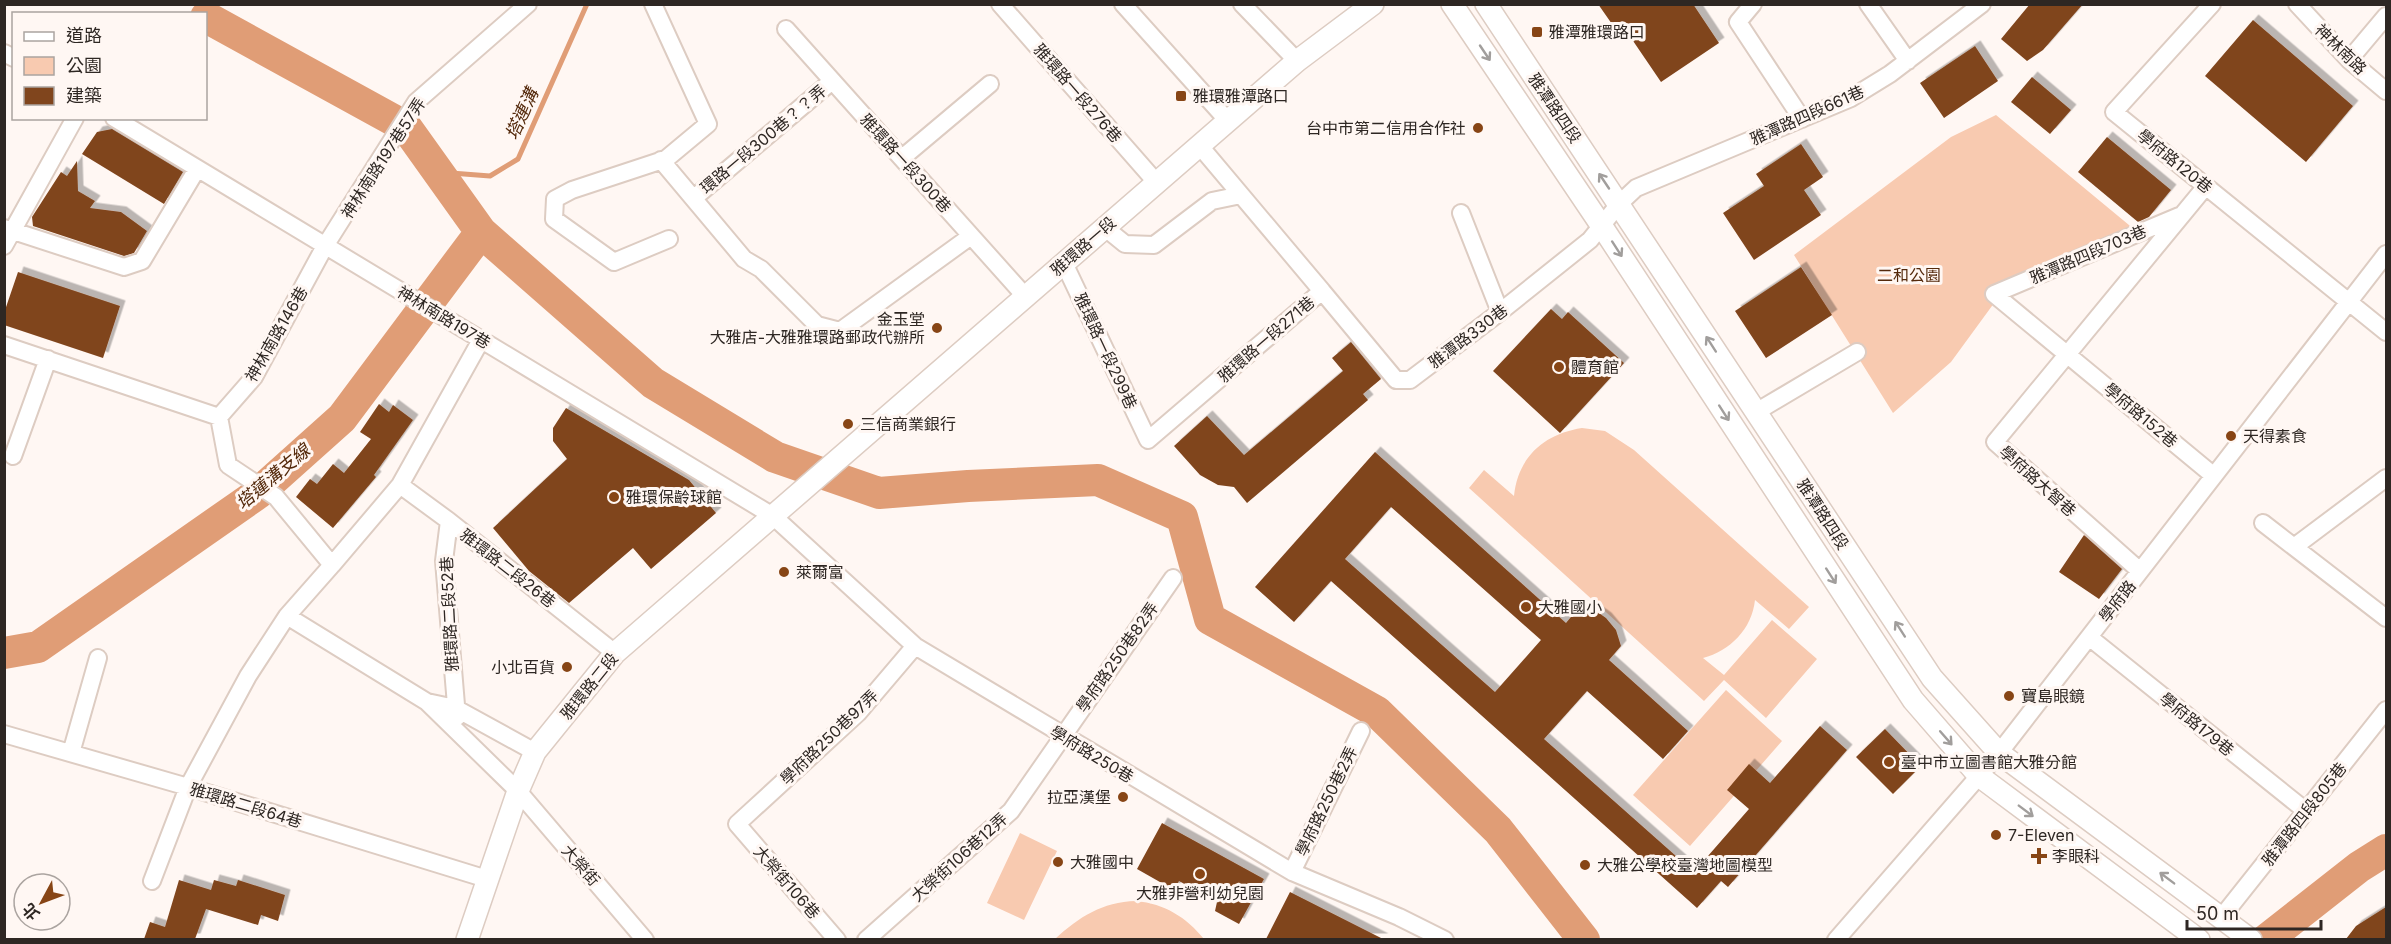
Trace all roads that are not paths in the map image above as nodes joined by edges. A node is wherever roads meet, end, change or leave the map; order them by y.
1 (528, 4) edge
2 (653, 4) edge
3 (1000, 4) edge
4 (1123, 4) edge
5 (1242, 4) edge
6 (1373, 4) edge
7 (1452, 4) edge
8 (1486, 4) edge
9 (1753, 4) edge
10 (1868, 4) edge
11 (1982, 4) edge
12 (2212, 4) edge
13 (2298, 4) edge
14 (2386, 16) edge
15 (786, 28) dead end
16 (2349, 60) junction
17 (1297, 61) junction
18 (1908, 61) junction
19 (832, 81) junction
20 (990, 84) dead end
21 (2386, 91) edge
22 (1802, 119) junction
23 (74, 120) edge
24 (117, 120) edge
25 (1228, 121) junction
26 (1199, 145) junction
27 (902, 158) junction
28 (661, 160) junction
29 (197, 169) junction
30 (1156, 182) junction
31 (2206, 186) junction
32 (1241, 195) junction
33 (694, 198) junction
34 (1619, 204) junction
35 (1461, 213) dead end
36 (2182, 214) junction
37 (1601, 225) junction
38 (1104, 227) junction
39 (9, 229) edge
40 (971, 236) junction
41 (669, 238) dead end
42 (4, 246) edge
43 (326, 246) junction
44 (2386, 254) edge
45 (1064, 263) junction
46 (1322, 291) junction
47 (1025, 297) junction
48 (2349, 302) junction
49 (1500, 312) junction
50 (2386, 332) edge
51 (481, 340) junction
52 (4, 345) edge
53 (1857, 352) dead end
54 (2067, 354) junction
55 (48, 359) junction
56 (1756, 412) junction
57 (219, 417) junction
58 (1148, 440) joint
59 (13, 456) dead end
60 (2214, 476) junction
61 (2386, 478) edge
62 (399, 485) junction
63 (798, 495) joint
64 (773, 516) junction
65 (449, 521) junction
66 (2263, 524) dead end
67 (2294, 547) junction
68 (332, 565) junction
69 (2140, 572) junction
70 (1173, 578) dead end
71 (287, 616) junction
72 (2386, 618) edge
73 (2089, 637) junction
74 (915, 646) junction
75 (615, 653) junction
76 (98, 658) dead end
77 (427, 702) junction
78 (455, 708) junction
79 (2386, 710) edge
80 (1361, 731) dead end
81 (459, 732) junction
82 (4, 734) edge
83 (1062, 736) junction
84 (535, 752) junction
85 (71, 753) junction
86 (1999, 753) junction
87 (1979, 776) junction
88 (188, 787) junction
89 (518, 791) junction
90 (2306, 811) junction
91 (738, 824) joint
92 (1292, 872) junction
93 (487, 879) junction
94 (152, 881) dead end
95 (2226, 921) junction
96 (467, 939) edge
97 (645, 939) edge
98 (837, 939) edge
99 (866, 939) edge
100 (1445, 939) edge
101 (1836, 939) edge
102 (2199, 939) edge
103 (2251, 939) edge

1 - 43 street, 神林南路197巷57弄
2 - 28 street
3 - 30 street, 雅環路一段276巷
4 - 25 street
5 - 17 street
6 - 17 street, 雅環路一段
7 -> 37 street, 雅潭路四段
34 -> 8 street, 雅潭路四段
9 - 22 street
10 - 18 street
11 - 18 street, 雅潭路四段661巷
12 - 31 street, 學府路120巷
13 - 16 street, 神林南路
14 - 16 street
15 - 19 street, 雅環路一段300巷
16 - 21 street, 神林南路
17 - 25 street, 雅環路一段
18 - 22 street, 雅潭路四段661巷
19 - 27 street, 雅環路一段300巷
19 - 33 street, 環路一段300巷？？弄
20 - 27 street
22 - 34 street, 雅潭路四段661巷
23 - 39 street
24 - 29 street, 神林南路197巷
25 - 26 street, 雅環路一段
26 - 30 street, 雅環路一段
26 - 32 street, 雅環路一段271巷
27 - 40 street, 雅環路一段300巷
28 - 33 street
28 - 41 street
29 - 39 street
29 - 43 street, 神林南路197巷
30 - 38 street, 雅環路一段
31 - 36 street, 學府路大智巷
31 - 48 street, 學府路120巷
32 - 38 street
32 - 46 street, 雅環路一段271巷
33 - 40 street
34 - 37 street, 雅潭路330巷
56 -> 34 street, 雅潭路四段
35 - 49 street
36 - 54 street, 學府路大智巷
36 - 54 street, 雅潭路四段703巷
37 - 49 street, 雅潭路330巷
37 -> 87 street, 雅潭路四段
38 - 45 street, 雅環路一段
39 - 42 street
40 - 47 street, 雅環路一段300巷
43 - 51 street, 神林南路197巷
43 - 57 street, 神林南路146巷
44 - 48 street, 學府路
45 - 47 street, 雅環路一段
45 - 58 street, 雅環路一段299巷
46 - 49 street, 雅潭路330巷
46 - 58 street, 雅環路一段271巷
47 - 63 street, 雅環路一段
48 - 50 street, 學府路120巷
48 - 60 street, 學府路
51 - 62 street
51 - 64 street, 神林南路197巷
52 - 55 street
53 - 56 street
54 - 60 street, 學府路152巷
54 - 69 street, 學府路大智巷
55 - 57 street
55 - 59 street
86 -> 56 street, 雅潭路四段
57 - 68 street
60 - 69 street, 學府路
61 - 67 street
62 - 65 street, 雅環路二段26巷
62 - 68 street
63 - 64 street, 雅環路二段
64 - 74 street, 學府路250巷
64 - 75 street, 雅環路二段
65 - 75 street, 雅環路二段26巷
65 - 78 street, 雅環路二段52巷
66 - 67 street
67 - 72 street
68 - 71 street
69 - 73 street, 學府路
70 - 83 street, 學府路250巷82弄
71 - 77 street
71 - 88 street
73 - 86 street, 學府路
73 - 90 street, 學府路179巷
74 - 83 street, 學府路250巷
74 - 91 street, 學府路250巷97弄
75 - 84 street, 雅環路二段
76 - 85 street
77 - 78 street
77 - 81 street
78 - 81 street, 雅環路二段52巷
78 - 84 street
79 - 90 street, 雅潭路四段805巷
80 - 92 street, 學府路250巷2弄
81 - 89 street
82 - 85 street, 雅環路二段64巷
83 - 92 street, 學府路250巷
83 - 99 street, 大榮街106巷12弄
84 - 89 street, 雅環路二段
85 - 88 street, 雅環路二段64巷
86 - 87 street, 學府路
95 -> 86 street, 雅潭路四段
87 - 101 street, 學府路
87 -> 102 street, 雅潭路四段
88 - 93 street, 雅環路二段64巷
88 - 94 street
89 - 93 street, 雅環路二段
89 - 97 street, 大榮街
90 - 95 street, 雅潭路四段805巷
91 - 98 street, 大榮街106巷
92 - 100 street, 學府路250巷
93 - 96 street, 雅環路二段
95 - 103 street, 雅潭路四段

